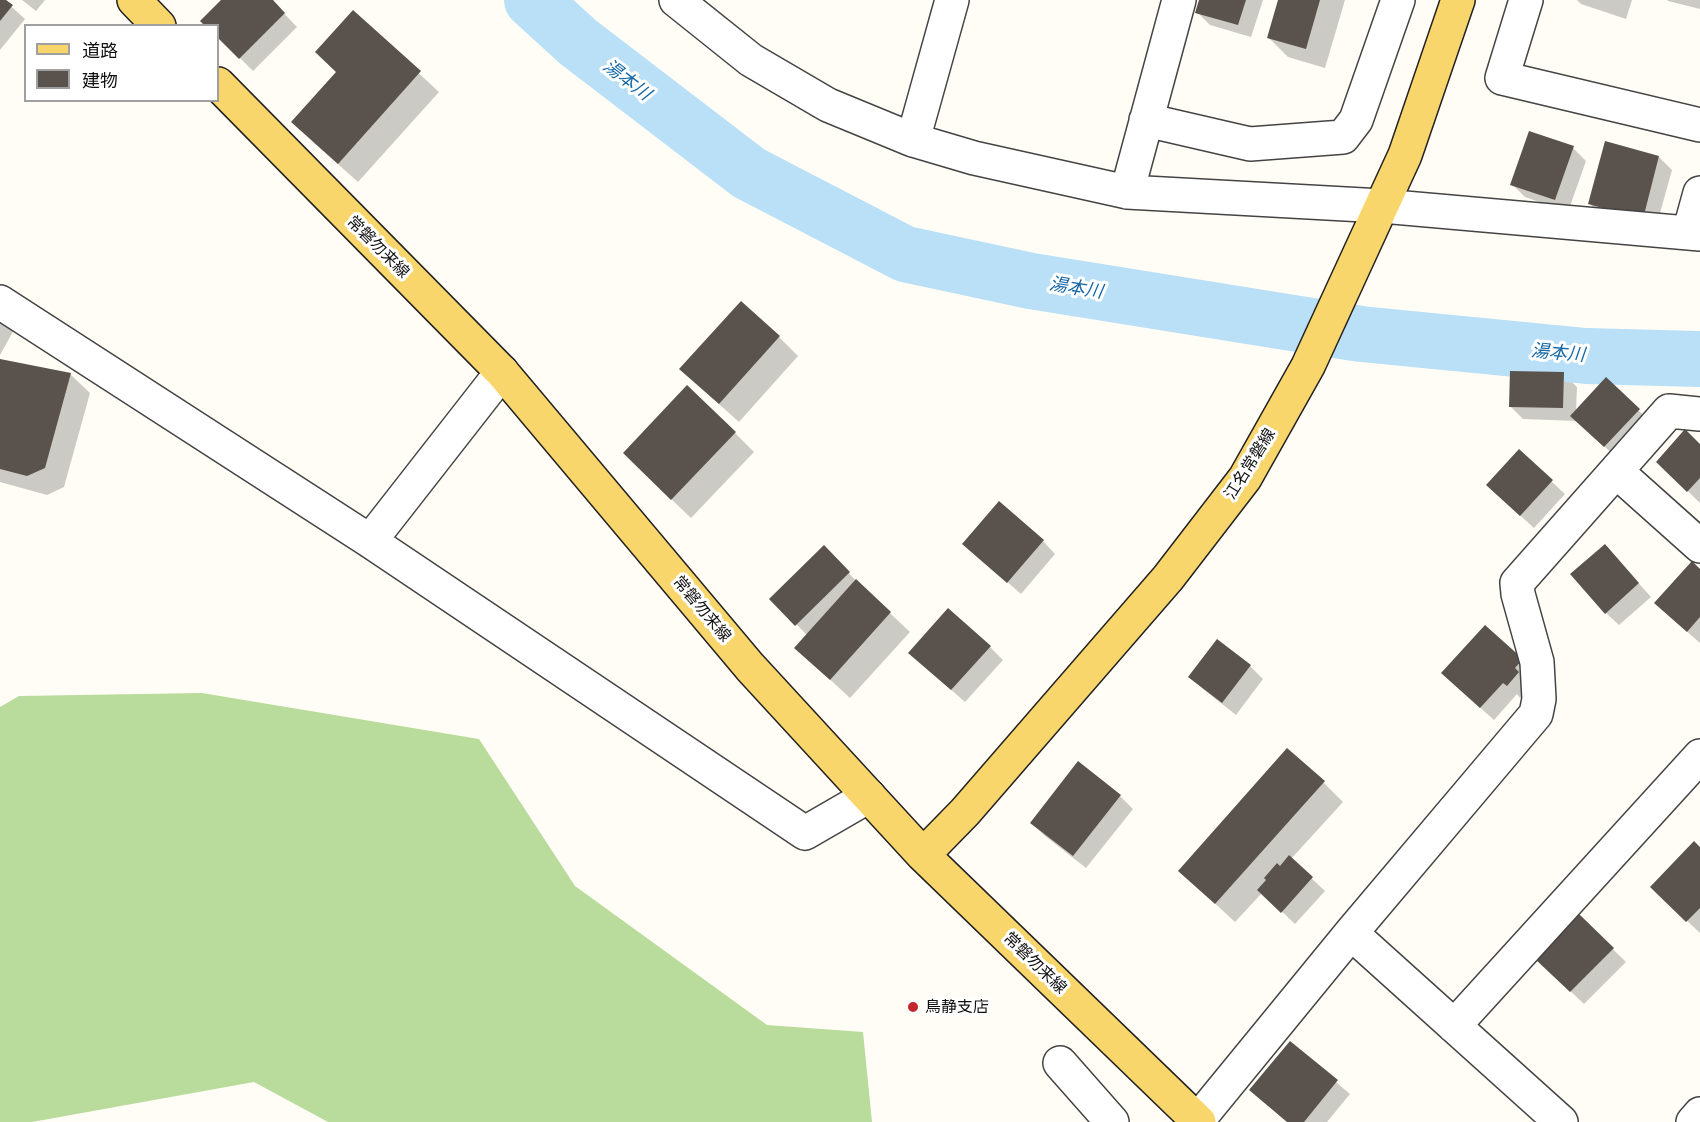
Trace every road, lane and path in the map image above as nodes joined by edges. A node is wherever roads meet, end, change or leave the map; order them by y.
1 (134, 0) edge
2 (675, 0) edge
3 (952, 0) edge
4 (1179, 0) edge
5 (1398, 0) edge
6 (1458, 0) edge
7 (1526, 0) edge
8 (157, 24) edge
9 (219, 85) edge
10 (1146, 120) junction
11 (1700, 125) edge
12 (913, 140) junction
13 (1127, 192) junction
14 (1700, 193) edge
15 (1382, 206) junction
16 (1694, 234) edge
17 (0, 302) edge
18 (502, 372) junction
19 (1700, 414) edge
20 (1616, 471) junction
21 (370, 542) junction
22 (1700, 546) edge
23 (1700, 756) edge
24 (869, 796) junction
25 (923, 855) junction
26 (1351, 933) junction
27 (1454, 1026) junction
28 (1060, 1064) dead end
29 (1700, 1114) edge
30 (1199, 1121) edge
31 (1112, 1122) edge
32 (1561, 1122) edge
33 (1693, 1122) edge

1 - 8 main road
2 - 12 street
3 - 12 street
4 - 10 street
5 - 10 street
6 - 15 main road, 江名常磐線
7 - 11 street
9 - 18 main road, 常磐勿来線
10 - 13 street
12 - 13 street
13 - 15 street
14 - 16 street
15 - 16 street
15 - 25 main road, 江名常磐線
17 - 21 street
18 - 21 street
18 - 24 main road, 常磐勿来線
19 - 20 street
20 - 22 street
20 - 26 street
21 - 24 street
23 - 27 street
24 - 25 main road, 常磐勿来線
25 - 30 main road, 常磐勿来線
26 - 27 street
26 - 30 street
27 - 32 street
28 - 31 street
29 - 33 street

